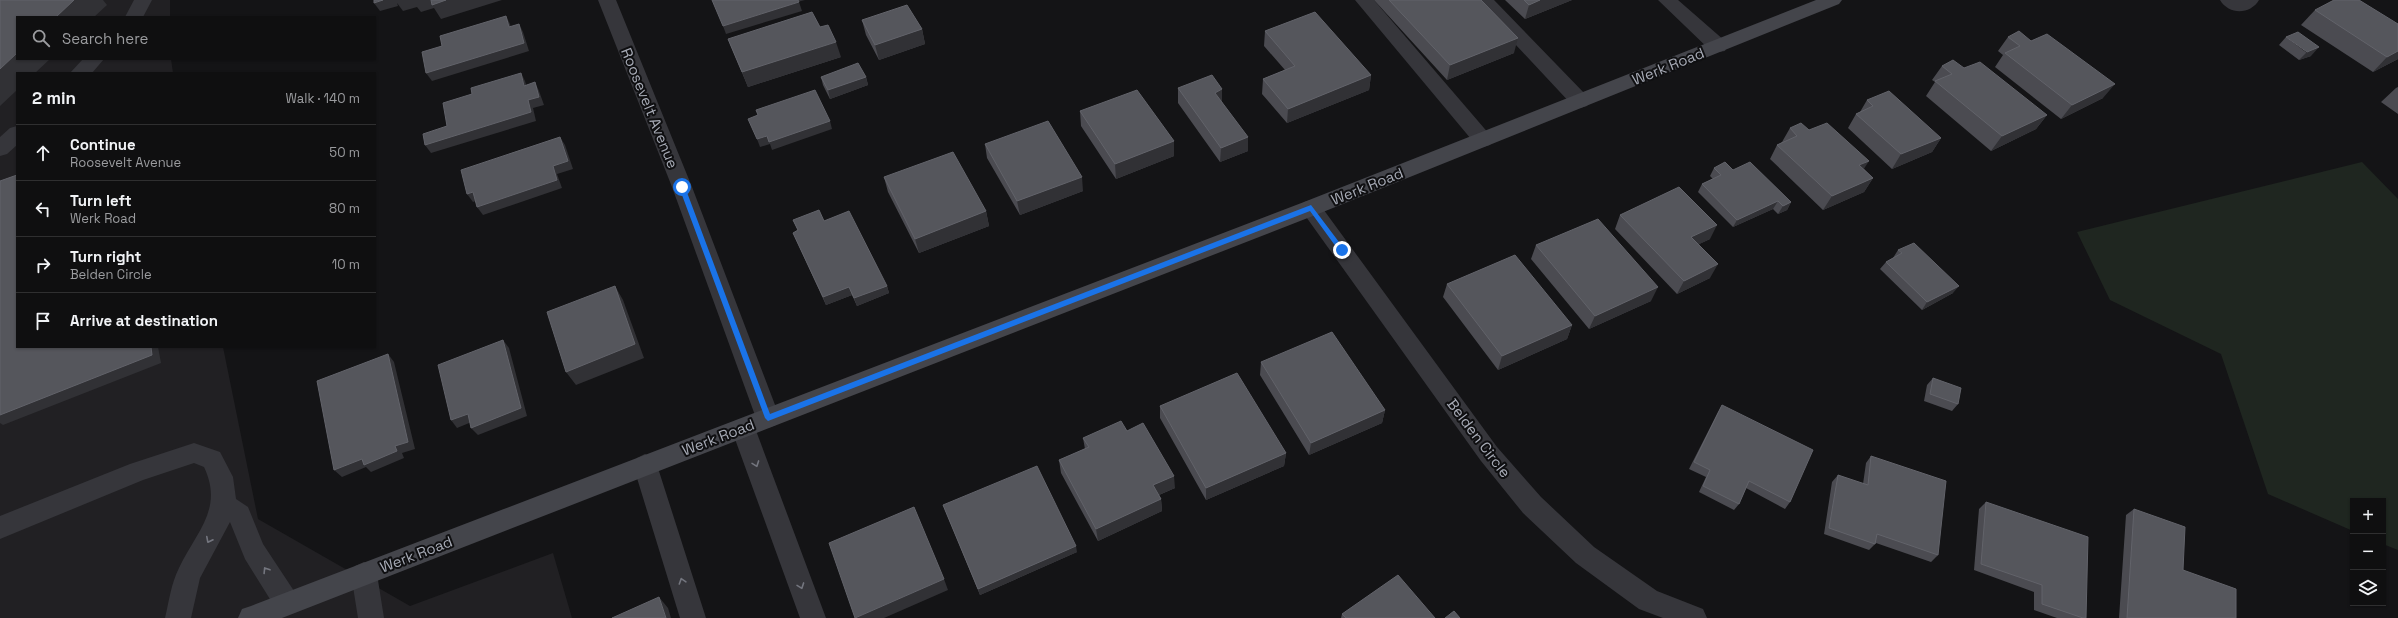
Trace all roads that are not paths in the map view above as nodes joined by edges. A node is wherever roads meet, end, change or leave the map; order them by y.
1 (143, 0) edge
2 (607, 0) edge
3 (1364, 0) edge
4 (1482, 0) edge
5 (1667, 0) edge
6 (1833, 0) edge
7 (2229, 0) edge
8 (2250, 0) edge
9 (135, 16) edge
10 (1718, 46) junction
11 (94, 60) edge
12 (81, 72) edge
13 (1580, 101) junction
14 (16, 134) edge
15 (1482, 140) junction
16 (0, 149) edge
17 (1311, 208) junction
18 (768, 418) junction
19 (743, 428) junction
20 (645, 465) junction
21 (225, 505) junction
22 (0, 528) edge
23 (364, 574) junction
24 (287, 604) junction
25 (178, 618) edge
26 (251, 618) edge
27 (371, 618) edge
28 (693, 618) edge
29 (813, 618) edge
30 (1694, 618) edge

1 - 9 street
2 - 18 street, Roosevelt Avenue
3 - 15 street
4 - 13 street
5 - 10 street
6 - 10 main road, Werk Road
7 - 8 street
10 - 13 main road, Werk Road
11 - 12 street
13 - 15 main road, Werk Road
14 - 16 street
15 - 17 main road, Werk Road
17 - 18 main road, Werk Road
17 - 30 street, Belden Circle
18 - 19 main road, Werk Road
19 - 20 main road, Werk Road
19 -> 29 street
20 - 23 main road, Werk Road
28 -> 20 street
21 - 22 street
24 -> 21 street
21 -> 25 street
23 - 24 main road, Werk Road
23 - 27 street
24 - 26 main road, Werk Road

